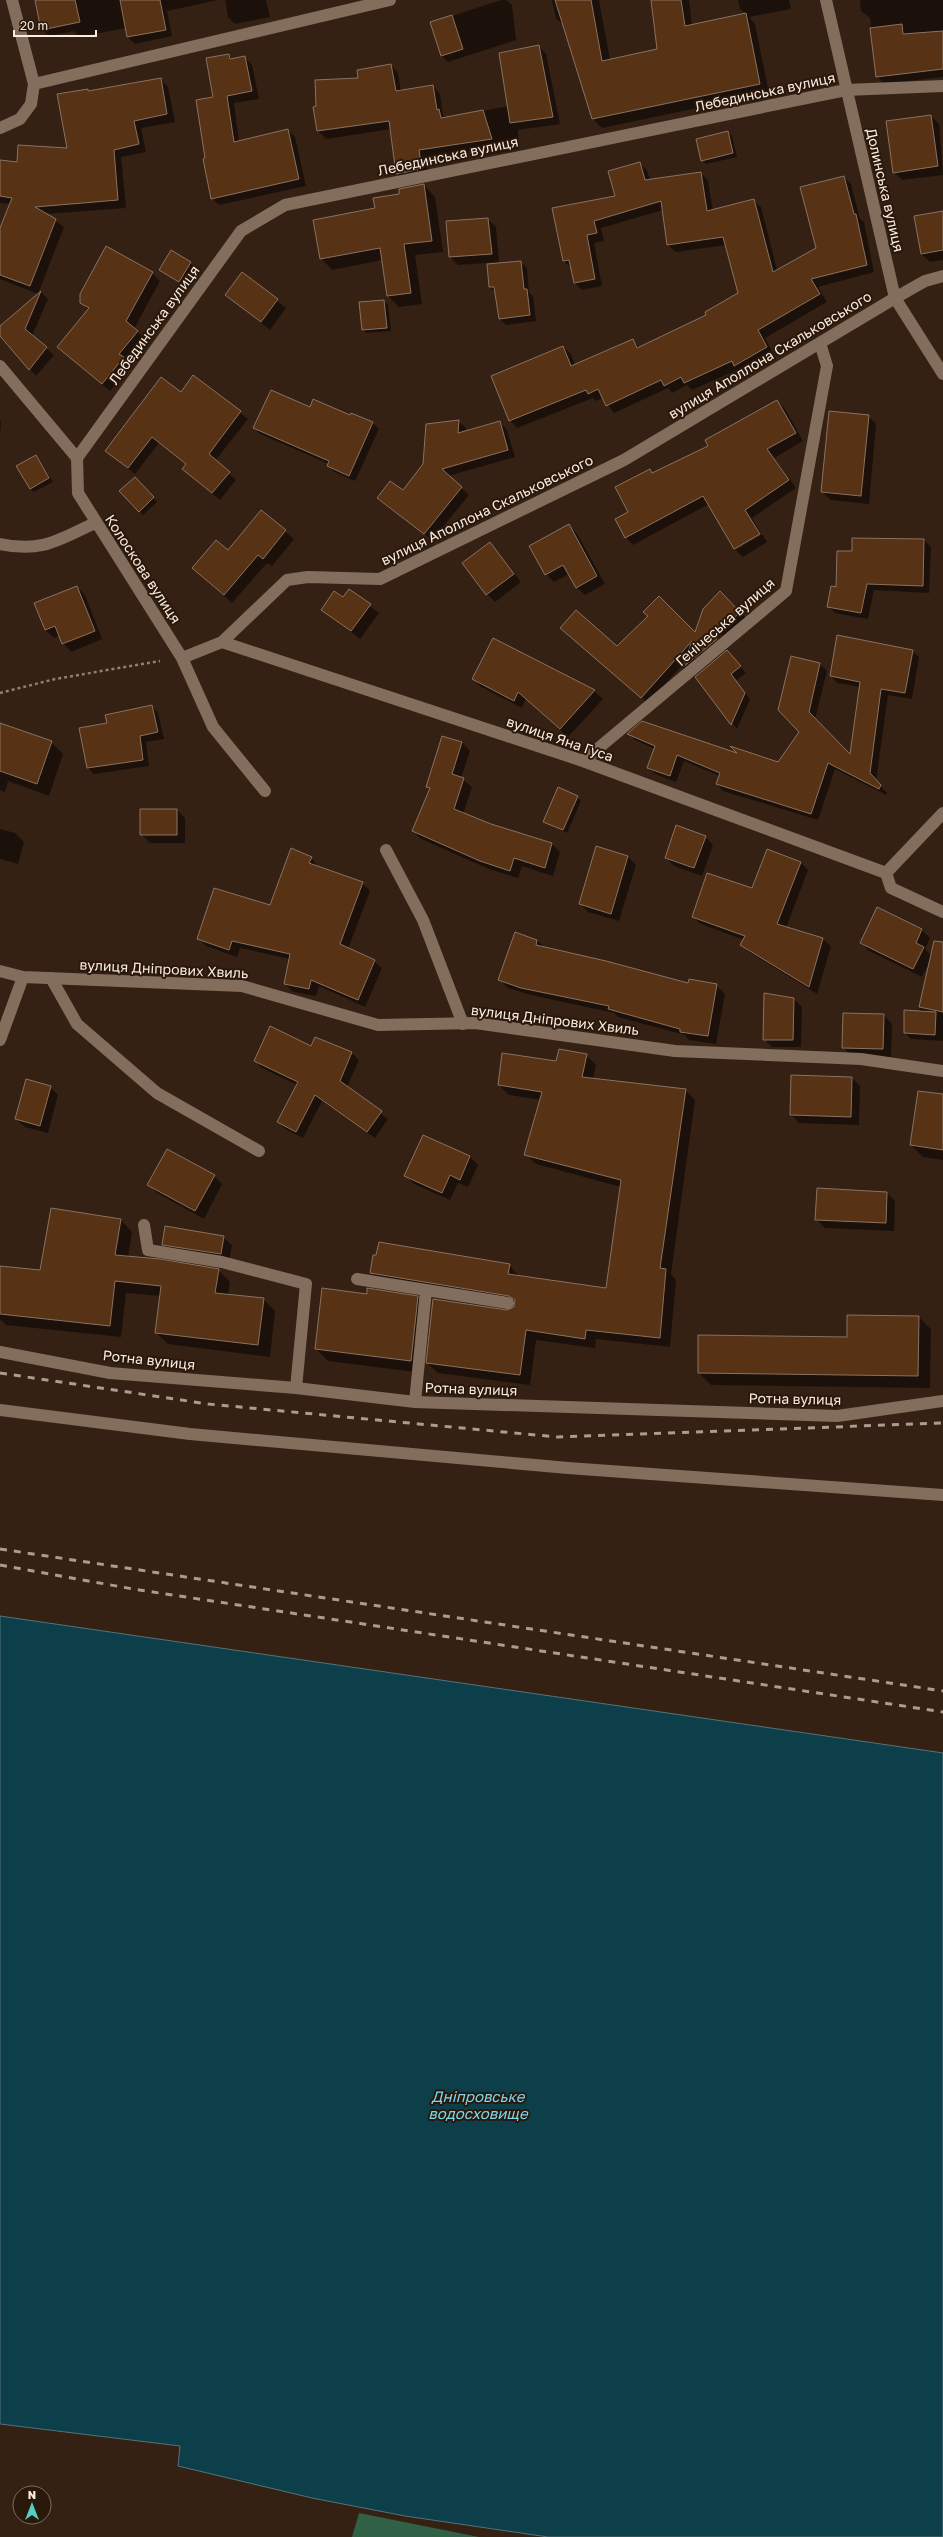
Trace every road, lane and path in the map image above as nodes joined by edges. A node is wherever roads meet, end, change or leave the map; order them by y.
1 (12, 0) edge
2 (390, 0) edge
3 (826, 0) edge
4 (34, 84) junction
5 (943, 86) edge
6 (846, 90) junction
7 (0, 128) edge
8 (943, 276) edge
9 (895, 298) junction
10 (820, 343) junction
11 (0, 366) edge
12 (943, 374) edge
13 (77, 458) junction
14 (95, 524) junction
15 (0, 544) edge
16 (222, 642) junction
17 (182, 658) junction
18 (0, 693) edge
19 (583, 761) junction
20 (265, 791) dead end
21 (943, 813) edge
22 (386, 850) dead end
23 (886, 873) junction
24 (943, 912) edge
25 (0, 971) edge
26 (23, 977) junction
27 (51, 978) junction
28 (464, 1024) junction
29 (0, 1040) edge
30 (943, 1072) edge
31 (259, 1151) dead end
32 (144, 1225) dead end
33 (357, 1279) dead end
34 (426, 1290) junction
35 (508, 1303) dead end
36 (0, 1352) edge
37 (296, 1388) junction
38 (943, 1401) edge
39 (415, 1402) junction
40 (0, 1410) edge
41 (943, 1495) edge

1 - 4 street
2 - 4 street
3 - 6 street, Долинська вулиця
4 - 7 street
5 - 6 street, Лебединська вулиця
6 - 9 street, Долинська вулиця
6 - 13 street, Лебединська вулиця
8 - 9 street, вулиця Аполлона Скальковського
9 - 10 street, вулиця Аполлона Скальковського
9 - 12 street, Долинська вулиця
10 - 16 street, вулиця Аполлона Скальковського
10 - 19 street, Генічеська вулиця
11 - 13 street
13 - 14 street, Колоскова вулиця
14 - 15 street
14 - 17 street, Колоскова вулиця
16 - 17 street, вулиця Аполлона Скальковського
16 - 19 street, вулиця Яна Гуса
17 - 18 path
17 - 20 street, Колоскова вулиця
19 - 23 street, вулиця Яна Гуса
21 - 23 street
22 - 28 street
23 - 24 street
25 - 26 street, вулиця Дніпрових Хвиль
26 - 27 street, вулиця Дніпрових Хвиль
26 - 29 street
27 - 28 street, вулиця Дніпрових Хвиль
27 - 31 street
28 - 30 street, вулиця Дніпрових Хвиль
32 - 37 street
33 - 34 street
34 - 35 street
34 - 39 street
36 - 37 street, Ротна вулиця
37 - 39 street, Ротна вулиця
38 - 39 street, Ротна вулиця
40 - 41 street

